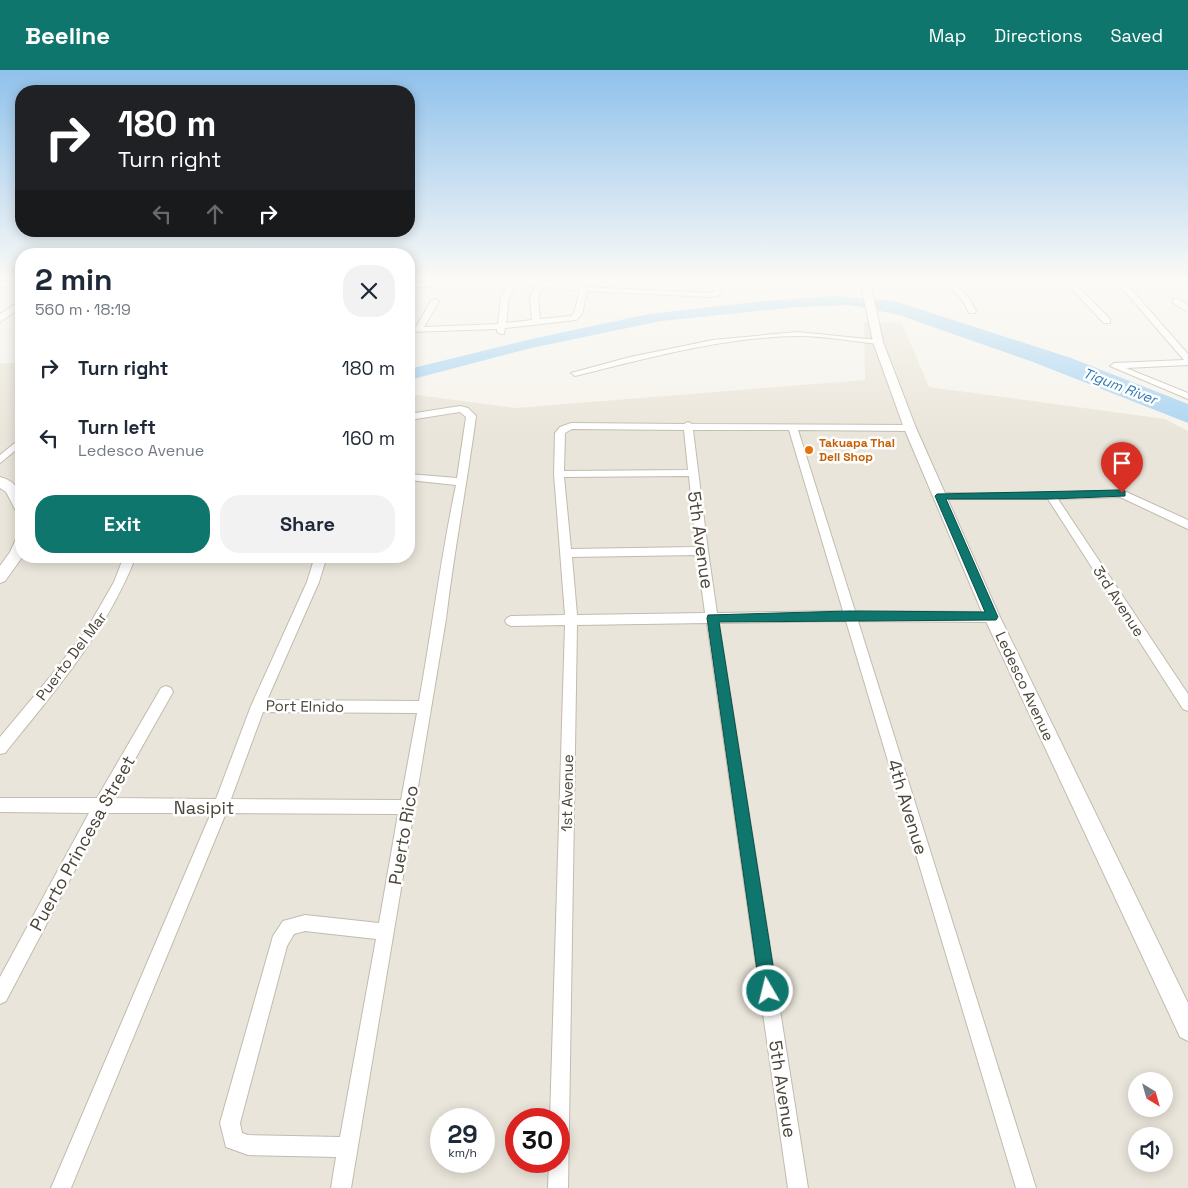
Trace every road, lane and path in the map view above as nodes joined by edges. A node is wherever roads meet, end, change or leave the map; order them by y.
1 (876, 332) edge
2 (1164, 332) edge
3 (877, 339) junction
4 (1178, 348) junction
5 (1188, 348) edge
6 (1188, 360) edge
7 (575, 373) dead end
8 (1188, 396) edge
9 (415, 416) edge
10 (688, 425) junction
11 (792, 426) junction
12 (910, 428) junction
13 (15, 446) edge
14 (0, 460) edge
15 (693, 472) junction
16 (559, 474) junction
17 (415, 478) edge
18 (0, 481) edge
19 (462, 482) junction
20 (15, 495) edge
21 (940, 496) junction
22 (1051, 496) junction
23 (1188, 525) edge
24 (702, 551) junction
25 (567, 553) junction
26 (15, 557) edge
27 (127, 563) edge
28 (319, 563) edge
29 (0, 578) edge
30 (849, 616) junction
31 (992, 617) junction
32 (712, 618) junction
33 (571, 619) junction
34 (511, 621) dead end
35 (166, 692) dead end
36 (1188, 705) edge
37 (258, 706) junction
38 (424, 707) junction
39 (0, 748) edge
40 (0, 805) edge
41 (100, 807) junction
42 (221, 807) junction
43 (408, 807) junction
44 (385, 932) junction
45 (0, 995) edge
46 (1188, 1029) edge
47 (560, 1108) edge
48 (348, 1147) junction
49 (559, 1173) edge
50 (61, 1188) edge
51 (341, 1188) edge
52 (558, 1188) edge
53 (798, 1188) edge
54 (1026, 1188) edge

1 - 3 street
2 - 4 street
3 - 7 street
3 - 12 street, Ledesco Avenue
4 - 5 street
4 - 6 street
6 - 8 street
9 - 19 street, Puerto Rico
10 - 11 street
10 - 15 street, 5th Avenue
10 - 16 street, 1st Avenue
11 - 12 street
11 - 30 street, 4th Avenue
12 - 21 street, Ledesco Avenue
13 - 14 street
15 - 16 street
15 - 24 street, 5th Avenue
16 - 25 street, 1st Avenue
17 - 19 street
18 - 20 street
19 - 38 street, Puerto Rico
21 - 22 street
21 - 31 street, Ledesco Avenue
22 - 23 street
22 - 36 street, 3rd Avenue
24 - 25 street
24 - 32 street, 5th Avenue
25 - 33 street, 1st Avenue
26 - 29 street
27 - 39 street, Puerto Del Mar
28 - 37 street, Port Elnido
30 - 31 street
30 - 32 street
30 - 54 street, 4th Avenue
31 - 46 street, Ledesco Avenue
32 - 33 street
32 - 53 street, 5th Avenue
33 - 34 street
33 - 47 street, 1st Avenue
35 - 41 street, Puerto Princesa Street
37 - 38 street, Port Elnido
37 - 42 street
38 - 43 street, Puerto Rico
40 - 41 street, Nasipit
41 - 42 street, Nasipit
41 - 45 street, Puerto Princesa Street
42 - 43 street, Nasipit
42 - 50 street
43 - 44 street, Puerto Rico
44 - 48 street, Puerto Rico
44 - 48 street
48 - 51 street, Puerto Rico
49 - 52 street, 1st Avenue

